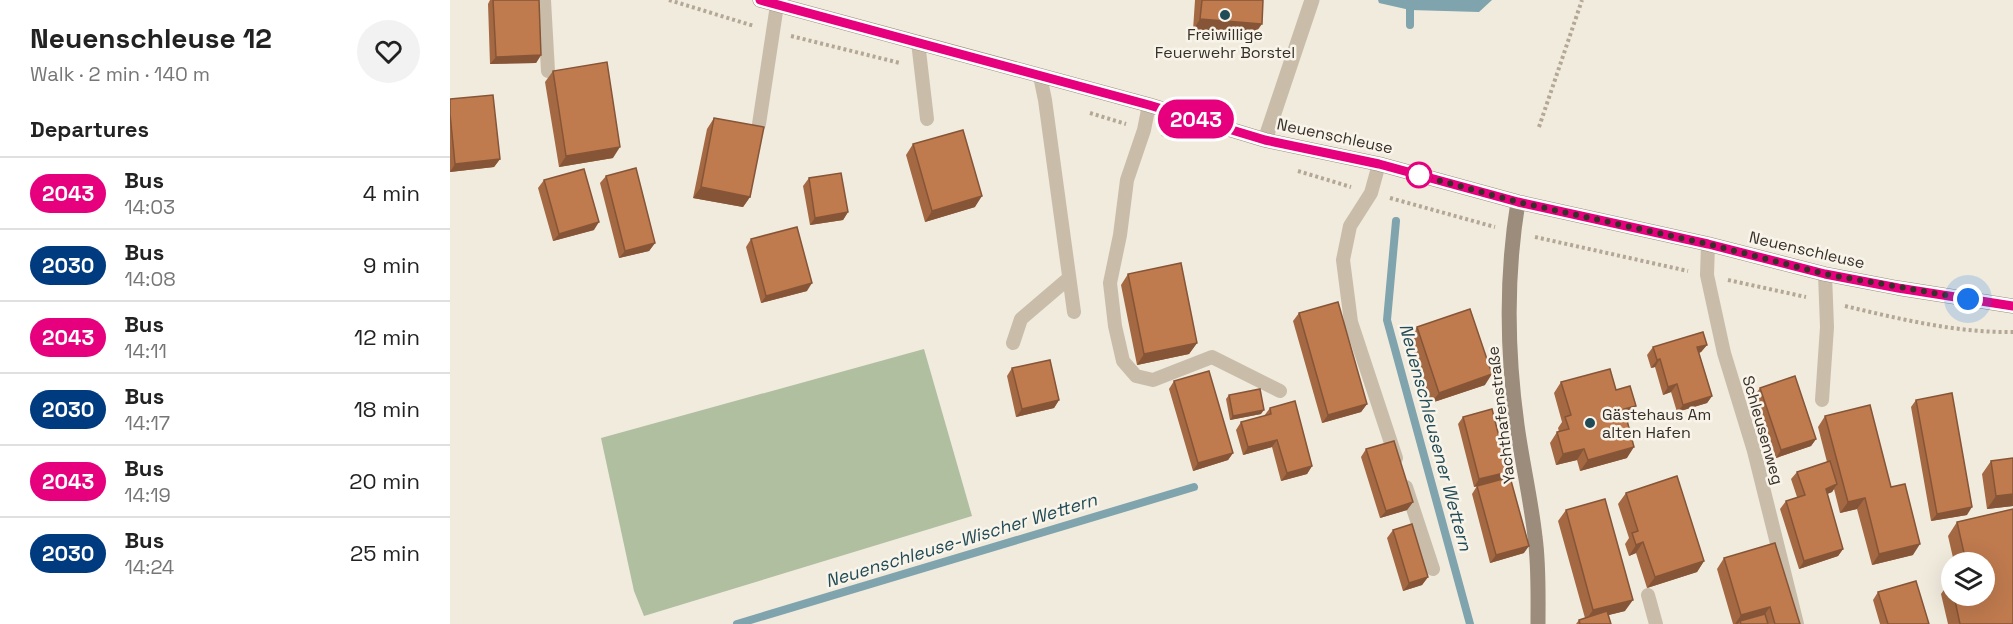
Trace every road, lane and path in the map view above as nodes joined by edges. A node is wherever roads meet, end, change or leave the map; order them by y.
1 (544, 0) edge
2 (669, 0) edge
3 (760, 0) edge
4 (1311, 0) edge
5 (1582, 0) edge
6 (777, 5) junction
7 (774, 32) junction
8 (918, 42) junction
9 (922, 68) junction
10 (548, 71) dead end
11 (1040, 76) junction
12 (1149, 105) junction
13 (1089, 113) dead end
14 (927, 119) dead end
15 (759, 124) edge
16 (1539, 127) dead end
17 (1144, 130) junction
18 (1265, 140) junction
19 (1191, 142) dead end
20 (1379, 164) junction
21 (1292, 169) dead end
22 (1371, 193) junction
23 (1518, 202) junction
24 (1513, 232) junction
25 (1708, 244) junction
26 (1825, 274) junction
27 (1707, 275) junction
28 (1069, 278) junction
29 (1826, 301) junction
30 (2013, 306) edge
31 (1074, 312) dead end
32 (2013, 332) edge
33 (1013, 343) dead end
34 (1280, 391) dead end
35 (1822, 400) dead end
36 (1433, 569) dead end
37 (1648, 595) dead end
38 (1538, 624) edge
39 (1656, 624) edge
40 (1797, 624) edge

1 - 10 lane
2 - 7 path
3 - 6 street, Neuenschleuse
4 - 18 street
5 - 16 path
6 - 7 lane
6 - 8 street, Neuenschleuse
7 - 9 path
7 - 15 lane
8 - 9 lane
8 - 11 street, Neuenschleuse
9 - 14 lane
11 - 12 street, Neuenschleuse
11 - 28 lane
12 - 17 lane
12 - 18 street, Neuenschleuse
13 - 17 path
17 - 19 path
17 - 34 lane
18 - 20 street, Neuenschleuse
20 - 22 lane
20 - 23 street, Neuenschleuse
21 - 22 path
22 - 24 path
22 - 36 lane
23 - 24 street, Yachthafenstraße
23 - 25 street, Neuenschleuse
24 - 27 path
24 - 38 street, Yachthafenstraße
25 - 26 street, Neuenschleuse
25 - 27 lane, Schleusenweg
26 - 29 lane
26 - 30 street, Neuenschleuse
27 - 29 path
27 - 40 lane, Schleusenweg
28 - 31 lane
28 - 33 lane
29 - 32 path
29 - 35 lane
37 - 39 lane

